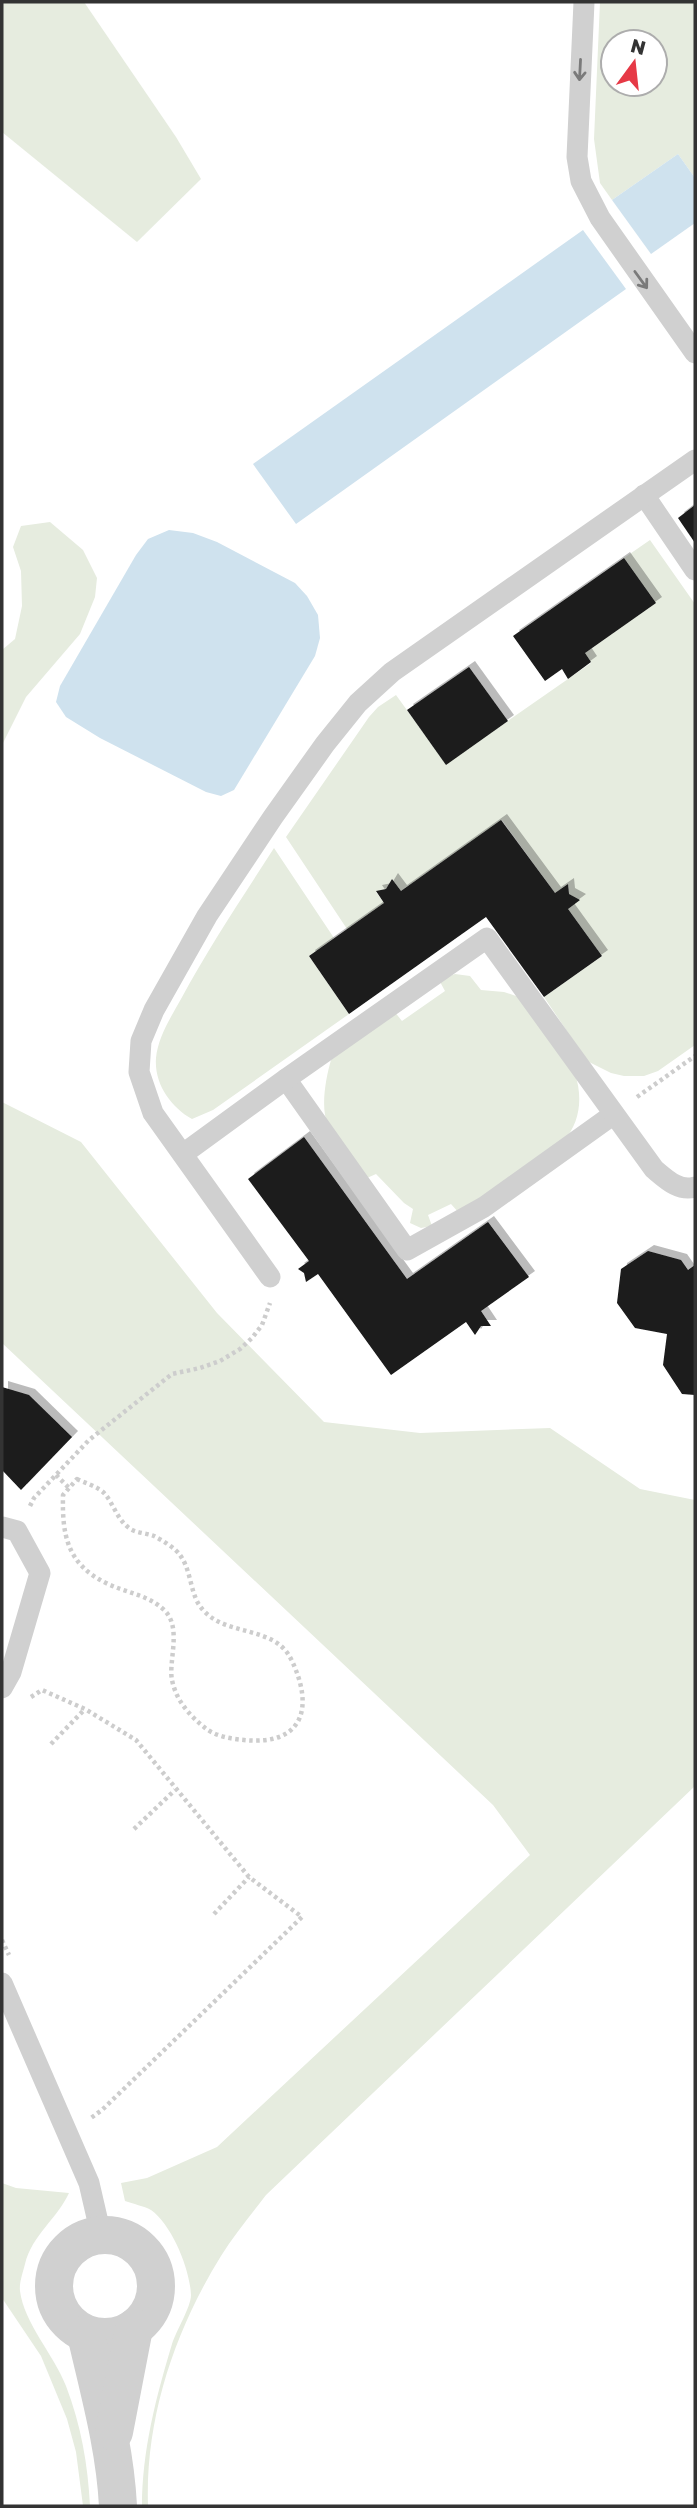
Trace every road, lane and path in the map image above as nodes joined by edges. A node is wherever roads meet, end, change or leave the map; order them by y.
1 (584, 2) edge
2 (695, 354) edge
3 (695, 460) edge
4 (644, 495) junction
5 (695, 570) edge
6 (695, 1056) edge
7 (286, 1079) junction
8 (614, 1114) junction
9 (183, 1154) junction
10 (695, 1187) edge
11 (270, 1277) joint
12 (56, 1475) junction
13 (69, 1488) junction
14 (9, 1529) edge
15 (2, 1688) edge
16 (22, 1703) dead end
17 (85, 1709) junction
18 (51, 1744) dead end
19 (175, 1790) junction
20 (134, 1829) dead end
21 (249, 1877) junction
22 (214, 1914) dead end
23 (2, 1983) edge
24 (85, 2121) dead end
25 (101, 2235) junction
26 (134, 2329) junction
27 (86, 2334) junction
28 (112, 2444) junction
29 (118, 2506) edge

1 -> 2 lane
3 - 4 lane
4 - 5 lane
4 - 9 lane
6 - 8 path
7 - 8 lane
7 - 8 lane
7 - 9 lane
8 - 10 lane
9 - 11 lane
11 - 12 path
12 - 13 path
12 - 14 path
13 - 13 path
14 - 15 lane
16 - 17 path
17 - 18 path
17 - 19 path
19 - 20 path
19 - 21 path
21 - 22 path
21 - 24 path
23 - 25 lane
25 - 26 street
25 - 27 street
26 - 27 street
26 - 28 street
27 - 28 street
28 - 29 street

